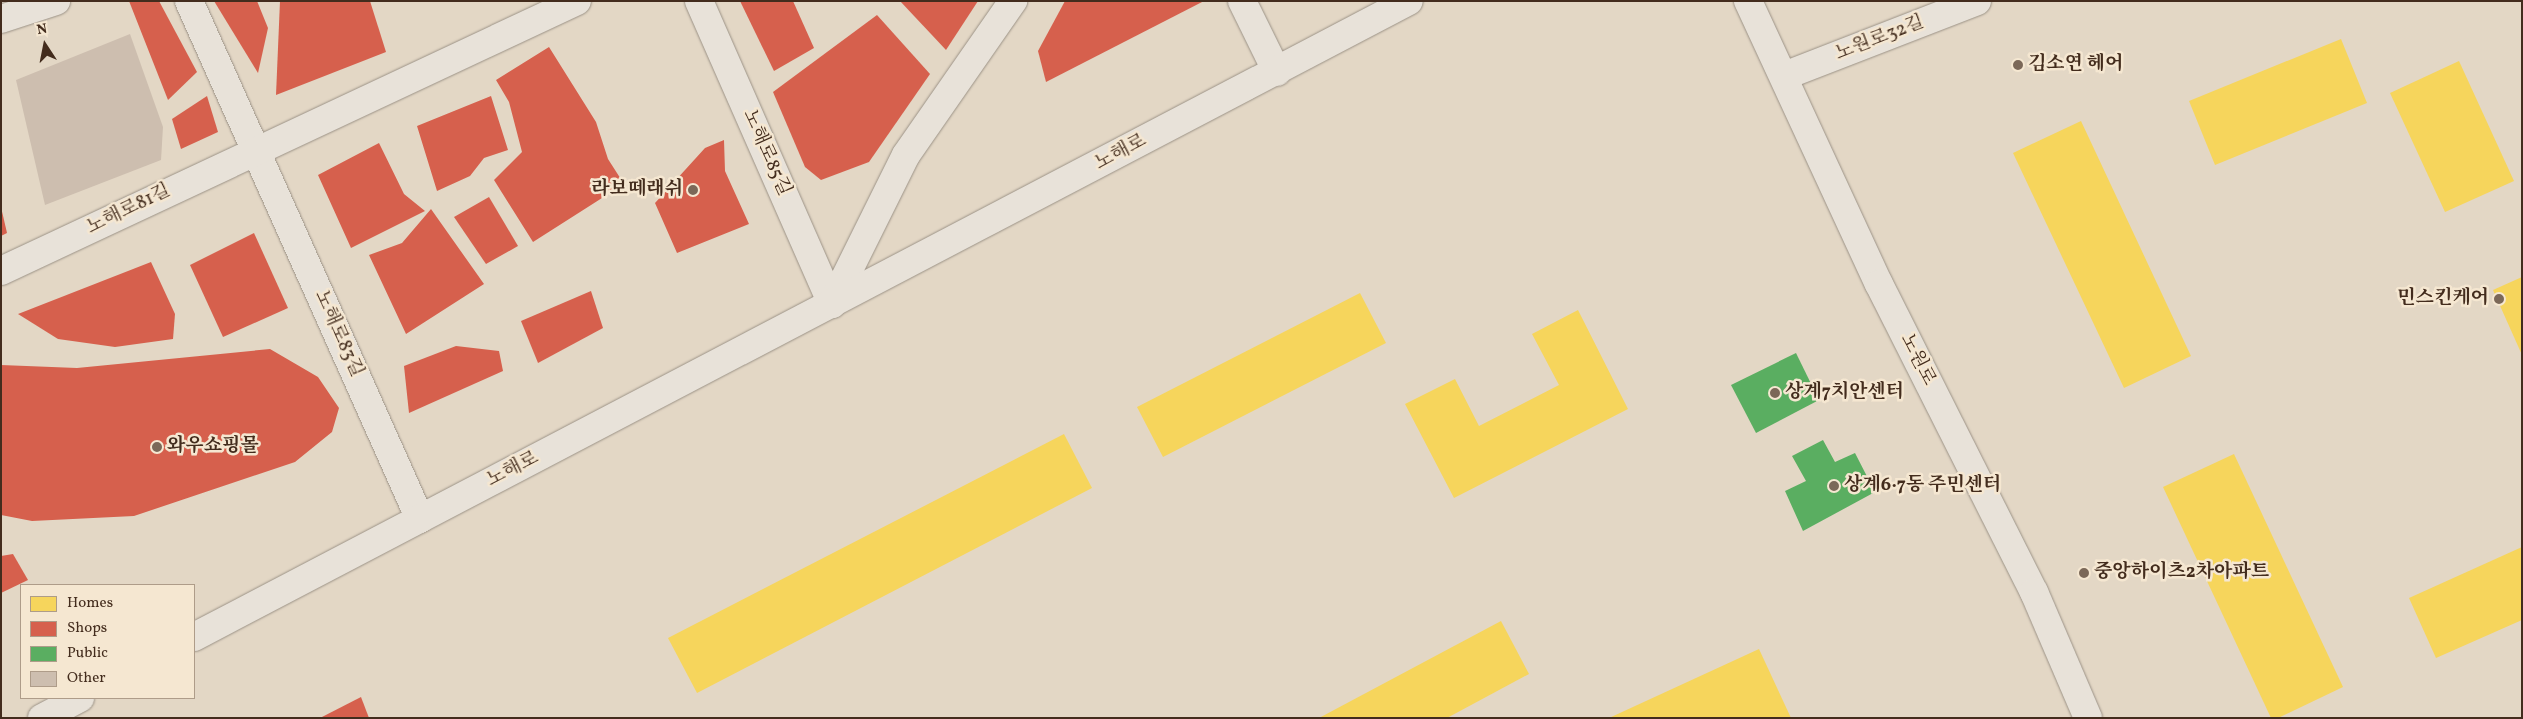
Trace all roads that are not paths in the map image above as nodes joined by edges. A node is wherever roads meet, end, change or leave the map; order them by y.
1 (56, 1) edge
2 (189, 1) edge
3 (577, 1) edge
4 (699, 1) edge
5 (1013, 1) edge
6 (1242, 1) edge
7 (1409, 1) edge
8 (1748, 1) edge
9 (1977, 1) edge
10 (1, 19) edge
11 (1277, 72) junction
12 (1784, 76) junction
13 (256, 150) junction
14 (1, 271) edge
15 (832, 304) junction
16 (420, 519) junction
17 (195, 636) edge
18 (78, 699) edge
19 (42, 718) edge
20 (2088, 718) edge

1 - 10 street
2 - 13 street, 노해로83길
3 - 13 street
4 - 15 street, 노해로85길
5 - 15 street
6 - 11 street
7 - 11 street, 노해로
8 - 12 street, 노원로
9 - 12 street, 노원로32길
11 - 15 street, 노해로
12 - 20 street, 노원로
13 - 14 street, 노해로81길
13 - 16 street, 노해로83길
15 - 16 street, 노해로
16 - 17 street, 노해로
18 - 19 street

